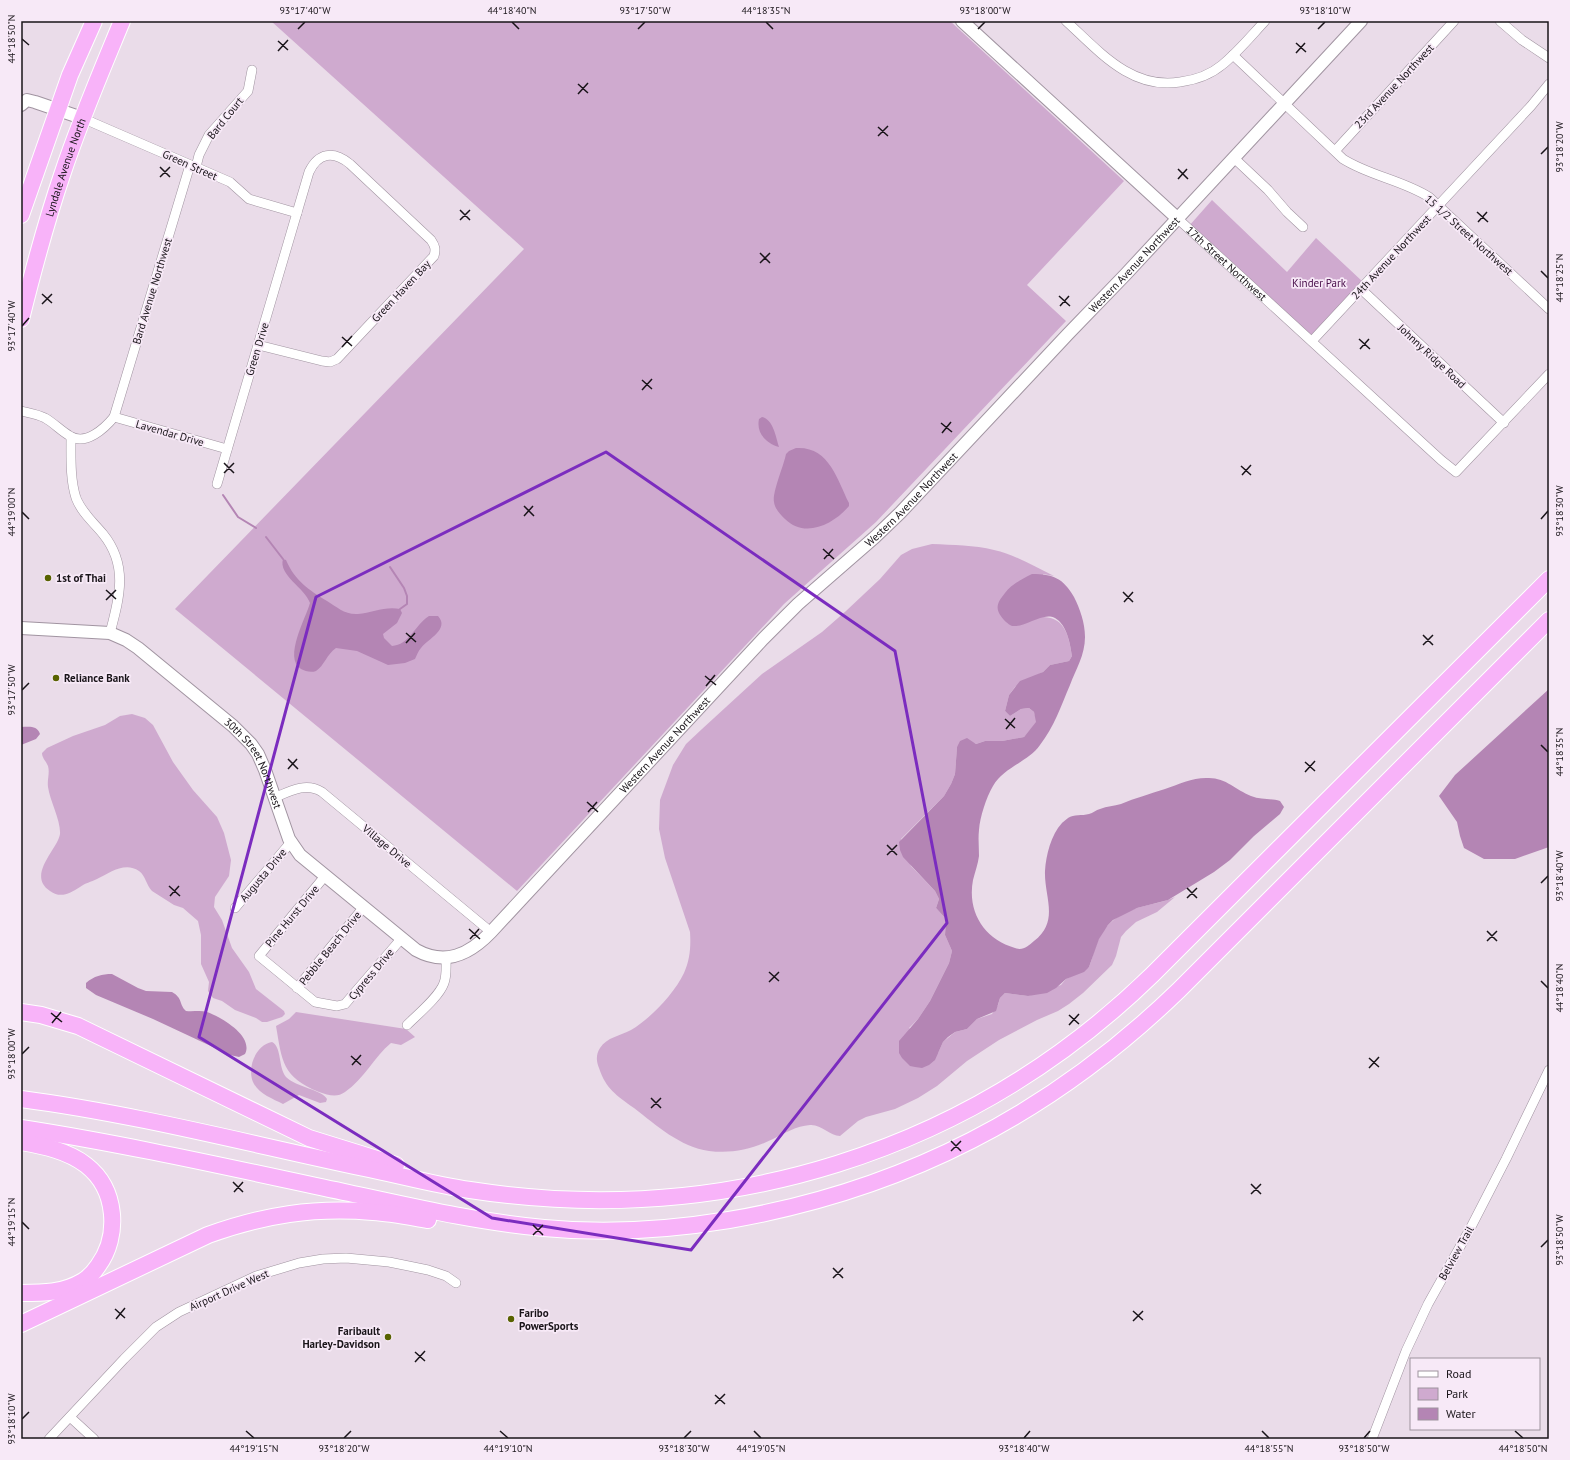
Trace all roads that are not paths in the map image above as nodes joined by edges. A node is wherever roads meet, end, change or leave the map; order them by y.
1 (94, 21) edge
2 (122, 21) edge
3 (962, 21) edge
4 (1066, 21) edge
5 (1265, 21) edge
6 (1361, 21) edge
7 (1454, 21) edge
8 (1500, 21) edge
9 (1233, 55) junction
10 (1549, 58) edge
11 (252, 70) dead end
12 (1549, 84) edge
13 (23, 100) edge
14 (1284, 104) junction
15 (58, 109) junction
16 (82, 118) junction
17 (1334, 151) junction
18 (1234, 158) junction
19 (193, 166) junction
20 (1438, 206) junction
21 (21, 214) edge
22 (296, 214) junction
23 (1177, 218) junction
24 (1303, 227) dead end
25 (1361, 289) junction
26 (1549, 309) edge
27 (21, 319) edge
28 (1312, 341) junction
29 (258, 345) junction
30 (1549, 374) edge
31 (21, 411) edge
32 (114, 417) junction
33 (1504, 423) junction
34 (71, 437) junction
35 (227, 449) junction
36 (217, 484) dead end
37 (1549, 579) edge
38 (1549, 620) edge
39 (21, 628) edge
40 (110, 633) junction
41 (274, 798) junction
42 (291, 842) junction
43 (325, 876) junction
44 (235, 908) dead end
45 (363, 908) junction
46 (491, 932) junction
47 (400, 939) junction
48 (259, 956) joint
49 (446, 958) junction
50 (297, 988) junction
51 (21, 1012) edge
52 (407, 1025) dead end
53 (1549, 1070) edge
54 (21, 1099) edge
55 (21, 1128) edge
56 (21, 1142) edge
57 (500, 1194) junction
58 (595, 1231) junction
59 (456, 1283) dead end
60 (21, 1290) edge
61 (21, 1293) edge
62 (39, 1293) junction
63 (67, 1301) junction
64 (21, 1311) edge
65 (21, 1324) edge
66 (70, 1417) junction
67 (49, 1439) edge
68 (94, 1439) edge
69 (1372, 1439) edge

1 - 15 highway
2 - 16 highway, Lyndale Avenue North
3 - 23 street, 17th Street Northwest
4 - 9 street
5 - 9 street
6 - 14 street, Western Avenue Northwest
7 - 17 street, 23rd Avenue Northwest
8 - 10 street
9 - 14 street, 15 1/2 Street Northwest
11 - 19 street, Bard Court
12 - 20 street, 24th Avenue Northwest
13 - 15 street
14 - 17 street, 15 1/2 Street Northwest
14 - 18 street, Western Avenue Northwest
15 - 16 street
15 - 21 highway
16 - 19 street, Green Street
16 - 27 highway, Lyndale Avenue North
17 - 20 street, 15 1/2 Street Northwest
18 - 23 street, Western Avenue Northwest
18 - 24 street
19 - 22 street, Green Street
19 - 32 street, Bard Avenue Northwest
20 - 25 street, 24th Avenue Northwest
20 - 26 street, 15 1/2 Street Northwest
22 - 29 street, Green Drive
22 - 29 street, Green Haven Bay
23 - 28 street, 17th Street Northwest
23 - 46 street, Western Avenue Northwest
25 - 28 street, 24th Avenue Northwest
25 - 33 street, Johnny Ridge Road
28 - 33 street, 17th Street Northwest
29 - 35 street, Green Drive
30 - 33 street
31 - 34 street
32 - 34 street
32 - 35 street, Lavendar Drive
34 - 40 street
35 - 36 street, Green Drive
37 - 57 highway
38 - 58 highway
39 - 40 street, 30th Street Northwest
40 - 41 street, 30th Street Northwest
41 - 42 street, 30th Street Northwest
41 - 46 street, Village Drive
42 - 43 street, 30th Street Northwest
42 - 44 street, Augusta Drive
43 - 45 street, 30th Street Northwest
43 - 48 street, Pine Hurst Drive
45 - 47 street, 30th Street Northwest
45 - 50 street, Pebble Beach Drive
46 - 49 street, Western Avenue Northwest
47 - 49 street, 30th Street Northwest
47 - 50 street, Cypress Drive
48 - 50 street, Cypress Drive
49 - 52 street
51 - 57 highway
53 - 69 street, Belview Trail
54 - 57 highway
55 - 58 highway
56 - 62 highway
58 - 63 highway
59 - 66 street, Airport Drive West
60 - 62 highway
61 - 62 highway
63 - 64 highway
63 - 65 highway
66 - 67 street, Airport Drive West
66 - 68 street

